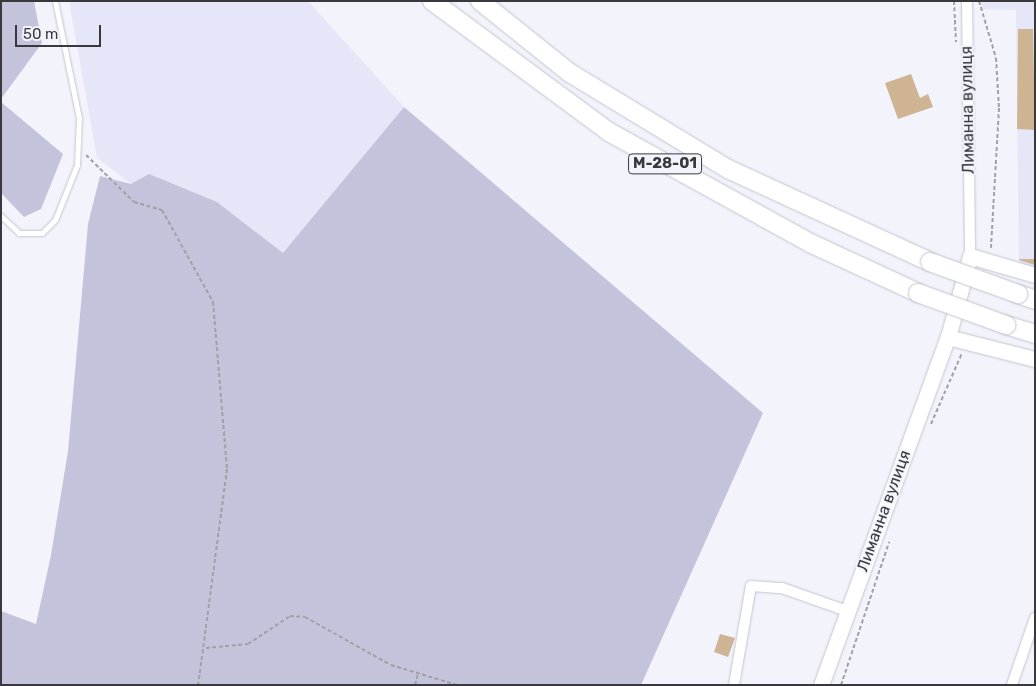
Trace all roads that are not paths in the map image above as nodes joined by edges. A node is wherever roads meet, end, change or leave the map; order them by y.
1 (55, 1) edge
2 (432, 1) edge
3 (480, 1) edge
4 (967, 1) edge
5 (1, 216) edge
6 (970, 256) junction
7 (1035, 275) edge
8 (1035, 300) edge
9 (1035, 334) edge
10 (948, 337) junction
11 (1035, 359) edge
12 (847, 611) junction
13 (1035, 618) edge
14 (734, 685) edge
15 (821, 685) edge
16 (1012, 685) edge

1 - 5 lane
2 - 9 highway, М-28-01, bridge
3 - 8 highway, М-28-01, bridge
4 - 6 street, Лиманна вулиця
6 - 7 main road
6 - 10 main road, Лиманна вулиця
10 - 11 main road
10 - 12 main road, Лиманна вулиця
12 - 14 street
12 - 15 main road, Лиманна вулиця
13 - 16 street

